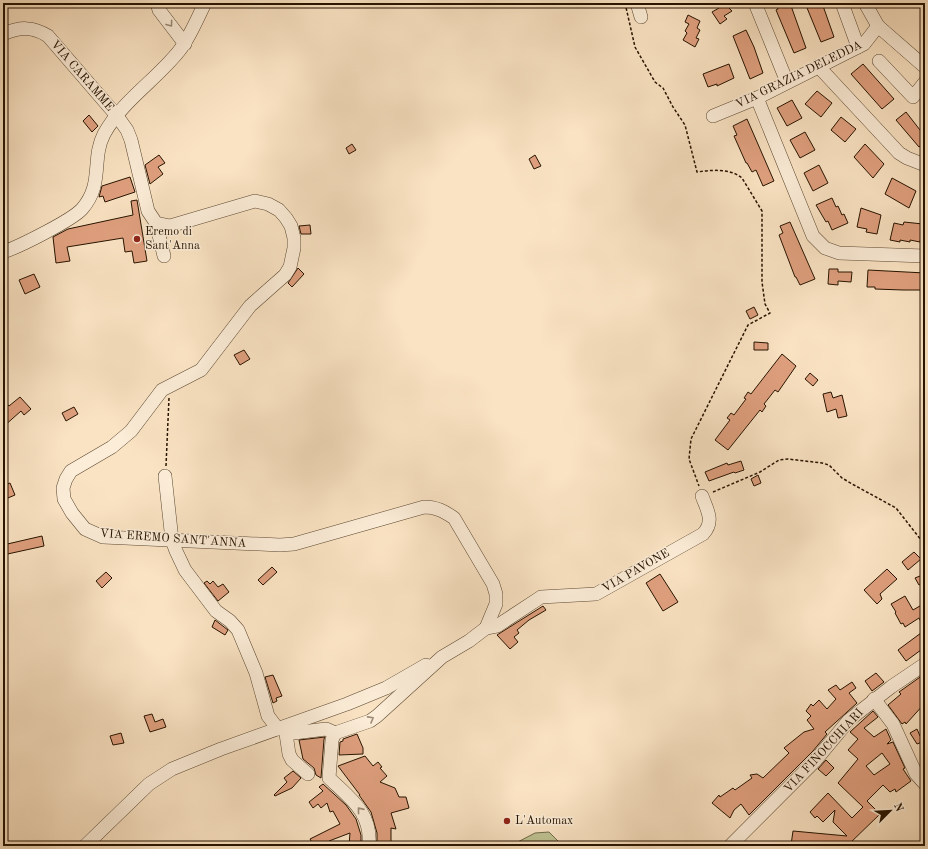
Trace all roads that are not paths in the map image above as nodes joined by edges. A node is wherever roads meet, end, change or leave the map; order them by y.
1 (157, 3) edge
2 (205, 3) edge
3 (637, 3) edge
4 (755, 3) edge
5 (842, 3) edge
6 (865, 3) edge
7 (640, 17) dead end
8 (878, 26) junction
9 (3, 34) edge
10 (184, 44) junction
11 (858, 47) junction
12 (878, 61) dead end
13 (818, 66) junction
14 (925, 67) edge
15 (787, 82) junction
16 (925, 82) edge
17 (757, 98) junction
18 (117, 116) junction
19 (713, 116) dead end
20 (925, 165) edge
21 (156, 223) junction
22 (3, 252) edge
23 (164, 256) dead end
24 (925, 256) edge
25 (165, 476) road end
26 (702, 496) road end
27 (172, 540) junction
28 (486, 628) junction
29 (442, 657) junction
30 (925, 664) edge
31 (386, 688) junction
32 (397, 698) junction
33 (874, 699) junction
34 (347, 704) junction
35 (286, 730) junction
36 (334, 733) junction
37 (308, 774) dead end
38 (925, 784) edge
39 (84, 846) edge
40 (369, 846) edge
41 (730, 846) edge

1 -> 10 street
2 - 10 street
3 - 7 street
4 - 15 street
5 - 11 street
6 - 8 street
8 - 11 street, VIA GRAZIA DELEDDA
8 - 14 street
9 - 18 street, VIA CARAMME
10 - 18 street
11 - 13 street, VIA GRAZIA DELEDDA
12 - 16 street
13 - 15 street, VIA GRAZIA DELEDDA
13 - 20 street
15 - 17 street, VIA GRAZIA DELEDDA
17 - 19 street, VIA GRAZIA DELEDDA
17 - 24 street
18 - 21 street
18 - 22 street
21 - 23 street
21 - 27 street, VIA EREMO SANT'ANNA
25 - 27 street
26 - 28 street, VIA PAVONE
27 - 28 street, VIA EREMO SANT'ANNA
27 - 35 street
28 - 29 street, VIA EREMO SANT'ANNA
29 - 31 street
29 - 32 street, VIA EREMO SANT'ANNA
30 - 33 street, VIA FINOCCHIARI
31 - 32 street
31 - 34 street
32 - 34 street
36 -> 32 street, VIA EREMO SANT'ANNA
33 - 38 street
33 - 41 street, VIA FINOCCHIARI
34 - 35 street
35 - 36 street
35 - 37 street
35 - 39 street
40 -> 36 street

